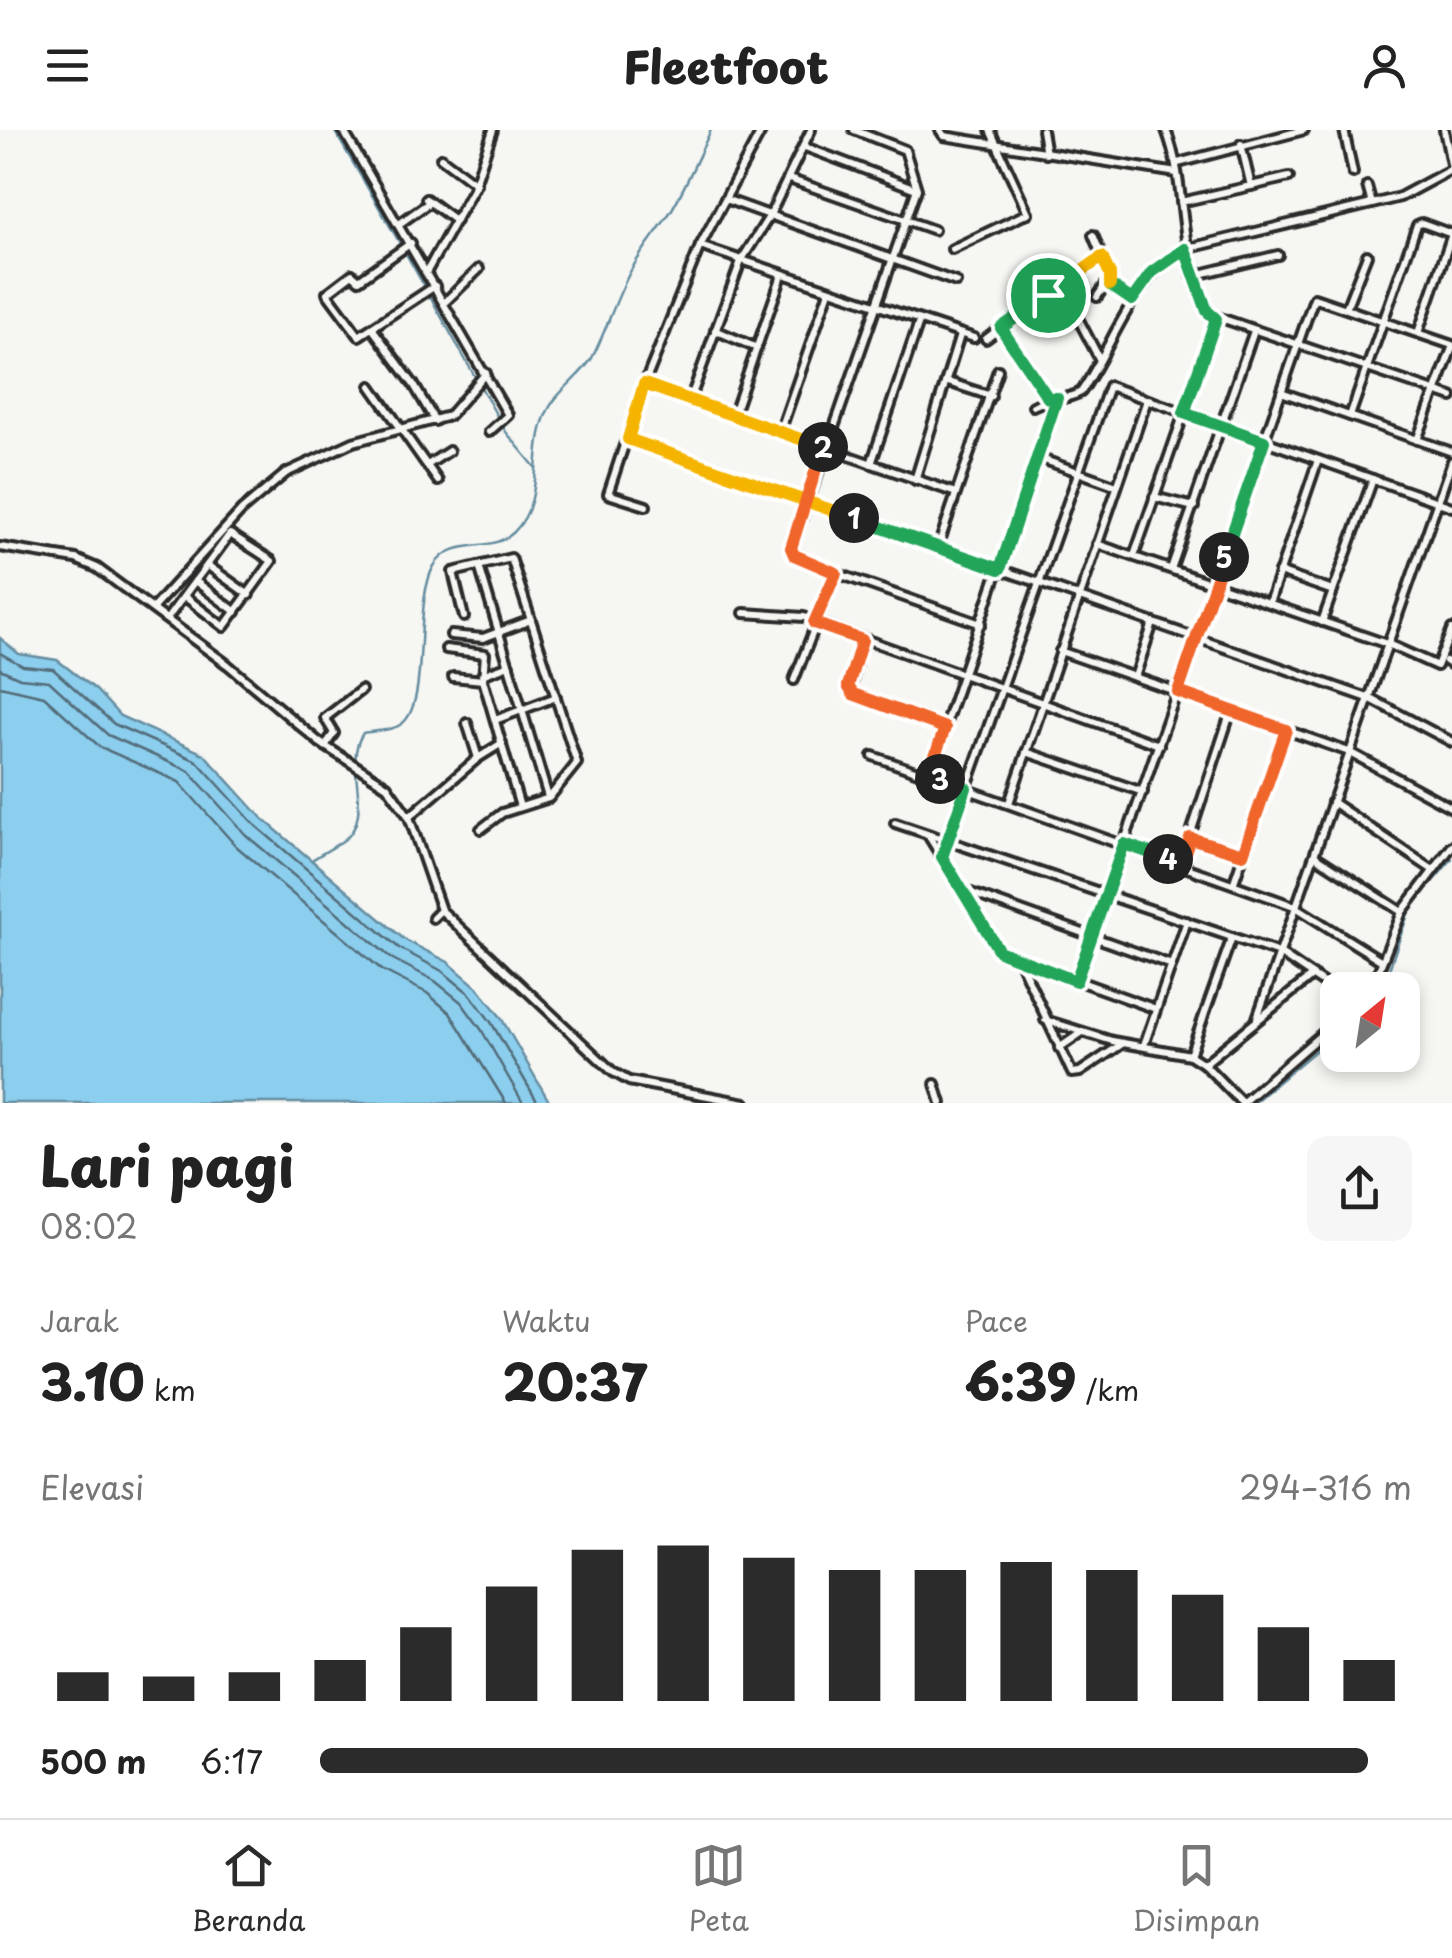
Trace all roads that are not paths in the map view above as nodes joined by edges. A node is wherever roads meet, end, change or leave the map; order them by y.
1 (343, 130) edge
2 (493, 130) edge
3 (762, 130) edge
4 (811, 130) edge
5 (854, 130) edge
6 (940, 130) edge
7 (990, 130) edge
8 (1042, 130) edge
9 (1166, 130) edge
10 (1304, 130) edge
11 (1344, 130) edge
12 (1444, 130) edge
13 (1279, 132) edge
14 (1242, 144) junction
15 (996, 146) junction
16 (805, 148) junction
17 (1046, 154) junction
18 (441, 158) dead end
19 (1178, 163) junction
20 (1452, 169) edge
21 (1177, 173) junction
22 (1353, 173) dead end
23 (1289, 177) dead end
24 (788, 179) junction
25 (476, 182) junction
26 (1250, 186) junction
27 (1367, 186) dead end
28 (916, 189) junction
29 (725, 199) junction
30 (1180, 202) junction
31 (1372, 204) junction
32 (770, 215) junction
33 (906, 220) junction
34 (456, 221) junction
35 (399, 224) junction
36 (934, 230) dead end
37 (1092, 235) dead end
38 (409, 245) junction
39 (700, 246) junction
40 (952, 249) dead end
41 (1185, 249) junction
42 (1278, 255) dead end
43 (1366, 255) dead end
44 (1102, 257) junction
45 (892, 260) junction
46 (741, 261) junction
47 (478, 269) dead end
48 (427, 271) junction
49 (782, 274) junction
50 (1192, 276) junction
51 (956, 282) dead end
52 (1108, 284) junction
53 (1061, 286) junction
54 (433, 287) junction
55 (830, 291) junction
56 (1097, 297) dead end
57 (1132, 300) junction
58 (445, 302) junction
59 (875, 307) junction
60 (1346, 308) junction
61 (1216, 319) junction
62 (920, 322) junction
63 (1385, 322) junction
64 (372, 328) junction
65 (1001, 328) junction
66 (715, 330) junction
67 (1254, 331) junction
68 (1418, 333) junction
69 (960, 336) junction
70 (974, 338) dead end
71 (986, 339) dead end
72 (1297, 346) junction
73 (1452, 346) edge
74 (758, 348) junction
75 (1100, 362) junction
76 (1367, 369) junction
77 (998, 370) dead end
78 (484, 375) junction
79 (948, 382) junction
80 (644, 384) junction
81 (372, 386) dead end
82 (1434, 391) junction
83 (1282, 392) junction
84 (992, 396) junction
85 (1452, 396) edge
86 (1048, 398) junction
87 (1057, 398) junction
88 (690, 400) junction
89 (1146, 400) junction
90 (1033, 406) dead end
91 (1184, 413) junction
92 (733, 416) junction
93 (1350, 416) junction
94 (435, 420) junction
95 (1221, 426) junction
96 (403, 432) junction
97 (489, 432) dead end
98 (780, 432) junction
99 (628, 439) junction
100 (1417, 440) junction
101 (1264, 441) junction
102 (826, 448) junction
103 (449, 451) dead end
104 (1452, 452) edge
105 (1039, 458) junction
106 (1318, 460) junction
107 (1452, 461) edge
108 (428, 464) junction
109 (870, 464) junction
110 (1079, 473) junction
111 (1373, 479) junction
112 (915, 480) junction
113 (438, 481) dead end
114 (1117, 486) junction
115 (956, 493) junction
116 (1154, 497) junction
117 (808, 502) junction
118 (1438, 502) junction
119 (646, 506) dead end
120 (1452, 507) edge
121 (1194, 508) junction
122 (1097, 544) junction
123 (938, 547) junction
124 (0, 548) edge
125 (1134, 556) junction
126 (208, 565) junction
127 (479, 566) junction
128 (1000, 569) junction
129 (1171, 569) junction
130 (1279, 572) junction
131 (836, 573) junction
132 (195, 581) junction
133 (1041, 584) junction
134 (1215, 584) junction
135 (1333, 591) junction
136 (249, 594) junction
137 (184, 596) junction
138 (1079, 597) junction
139 (1269, 603) junction
140 (153, 608) junction
141 (236, 612) junction
142 (744, 613) dead end
143 (464, 617) dead end
144 (167, 620) junction
145 (531, 620) junction
146 (1153, 622) junction
147 (1322, 622) junction
148 (814, 623) junction
149 (981, 624) junction
150 (1452, 629) edge
151 (499, 630) junction
152 (451, 635) dead end
153 (1196, 638) junction
154 (862, 640) junction
155 (1390, 645) junction
156 (446, 649) dead end
157 (1060, 652) junction
158 (1447, 662) edge
159 (510, 665) junction
160 (963, 675) junction
161 (453, 677) dead end
162 (482, 677) junction
163 (1135, 678) junction
164 (794, 680) dead end
165 (1002, 689) junction
166 (360, 690) dead end
167 (1178, 692) junction
168 (556, 697) junction
169 (1371, 699) junction
170 (1043, 703) junction
171 (523, 708) junction
172 (1231, 711) junction
173 (495, 720) junction
174 (467, 723) dead end
175 (945, 728) junction
176 (1286, 730) junction
177 (1452, 742) edge
178 (502, 743) junction
179 (1159, 744) junction
180 (326, 746) junction
181 (1026, 752) junction
182 (1348, 752) junction
183 (873, 756) dead end
184 (478, 758) junction
185 (928, 775) junction
186 (966, 788) junction
187 (1142, 792) junction
188 (549, 798) junction
189 (1332, 802) junction
190 (1009, 803) junction
191 (520, 807) junction
192 (1452, 808) edge
193 (410, 816) junction
194 (895, 823) dead end
195 (481, 829) dead end
196 (928, 834) junction
197 (1190, 838) junction
198 (947, 840) junction
199 (1124, 844) junction
200 (1452, 846) edge
201 (1243, 854) junction
202 (1314, 856) junction
203 (942, 857) junction
204 (1181, 863) junction
205 (1433, 870) junction
206 (1234, 882) junction
207 (961, 890) junction
208 (1106, 894) junction
209 (1294, 906) junction
210 (442, 910) junction
211 (1402, 912) junction
212 (433, 918) dead end
213 (1187, 922) junction
214 (1092, 936) junction
215 (1232, 937) junction
216 (1280, 953) junction
217 (1382, 961) junction
218 (1020, 962) junction
219 (1172, 964) junction
220 (1378, 972) edge
221 (1314, 975) junction
222 (1320, 980) edge
223 (1076, 981) junction
224 (1156, 1009) junction
225 (1257, 1018) junction
226 (1046, 1020) junction
227 (1082, 1032) junction
228 (1320, 1036) edge
229 (1123, 1043) junction
230 (1144, 1045) junction
231 (1059, 1048) junction
232 (1190, 1054) junction
233 (1204, 1064) junction
234 (935, 1084) dead end
235 (745, 1103) edge
236 (940, 1103) edge
237 (1242, 1103) edge

1 - 35 street
2 - 25 street
3 - 29 street
4 - 16 street
5 - 28 street
6 - 15 street
7 - 15 street
8 - 17 street
9 - 19 street
10 - 13 street
11 - 22 street
12 - 20 street
13 - 14 street
14 - 19 street
14 - 26 street
15 - 17 street
15 - 40 street
16 - 24 street
16 - 28 street
17 - 21 street
18 - 25 street
19 - 21 street
20 - 31 street
21 - 30 street
23 - 26 street
24 - 32 street
24 - 33 street
25 - 34 street
26 - 30 street
27 - 31 street
28 - 33 street
29 - 32 street
29 - 39 street
30 - 41 street
31 - 41 street
32 - 45 street
32 - 46 street
33 - 36 street
33 - 45 street
34 - 35 street
34 - 48 street
35 - 38 street
37 - 44 street
38 - 48 street
38 - 64 street
39 - 46 street
39 - 80 street
41 - 50 street
41 - 57 street
42 - 50 street
43 - 60 street
44 - 52 street
44 - 53 street
45 - 51 street
45 - 59 street
46 - 49 street
46 - 66 street
47 - 58 street
48 - 54 street
49 - 55 street
49 - 74 street
50 - 61 street
52 - 56 street
52 - 57 street
53 - 65 street
53 - 75 street
54 - 58 street
54 - 64 street
55 - 59 street
55 - 98 street
57 - 75 street
58 - 78 street
59 - 62 street
59 - 102 street
60 - 63 street
60 - 72 street
61 - 67 street
61 - 91 street
62 - 69 street
62 - 109 street
63 - 68 street
63 - 68 street
63 - 76 street
64 - 94 street
65 - 71 street
65 - 86 street
66 - 74 street
66 - 88 street
67 - 72 street
67 - 95 street
68 - 73 street
69 - 70 street
69 - 79 street
72 - 76 street
72 - 83 street
73 - 82 street
74 - 92 street
75 - 87 street
76 - 82 street
76 - 93 street
77 - 84 street
78 - 94 street
78 - 97 street
79 - 84 street
79 - 112 street
80 - 88 street
80 - 99 street
81 - 96 street
82 - 85 street
82 - 100 street
83 - 93 street
83 - 101 street
84 - 115 street
86 - 87 street
86 - 90 street
87 - 105 street
88 - 92 street
89 - 91 street
89 - 110 street
89 - 114 street
91 - 95 street
91 - 116 street
92 - 98 street
93 - 100 street
94 - 96 street
95 - 101 street
95 - 121 street
96 - 108 street
96 - 140 street
98 - 102 street
99 - 117 street
99 - 119 street
100 - 104 street
101 - 106 street
101 - 134 street
102 - 109 street
102 - 117 street
103 - 108 street
105 - 110 street
105 - 128 street
106 - 111 street
106 - 130 street
107 - 118 street
108 - 113 street
109 - 112 street
110 - 114 street
110 - 133 street
111 - 118 street
111 - 135 street
112 - 115 street
114 - 122 street
115 - 123 street
116 - 121 street
116 - 125 street
117 - 123 street
117 - 131 street
118 - 120 street
118 - 155 street
121 - 129 street
122 - 125 street
122 - 138 street
123 - 128 street
124 - 140 street
125 - 129 street
126 - 132 street
126 - 136 street
126 - 136 street
127 - 143 street
127 - 145 street
127 - 151 street
128 - 133 street
128 - 149 street
129 - 134 street
130 - 135 street
130 - 139 street
131 - 148 street
131 - 149 street
132 - 137 street
132 - 141 street
133 - 138 street
133 - 165 street
134 - 139 street
134 - 153 street
135 - 147 street
136 - 141 street
137 - 141 street
137 - 144 street
138 - 146 street
138 - 157 street
139 - 147 street
140 - 144 street
142 - 148 street
144 - 180 street
145 - 151 street
145 - 168 street
146 - 153 street
146 - 163 street
147 - 155 street
148 - 154 street
148 - 164 street
149 - 160 street
150 - 158 street
151 - 152 street
151 - 159 street
153 - 167 street
153 - 169 street
154 - 160 street
154 - 175 street
155 - 158 street
155 - 169 street
156 - 162 street
157 - 163 street
157 - 170 street
159 - 162 street
159 - 171 street
160 - 165 street
160 - 175 street
161 - 162 street
162 - 173 street
163 - 167 street
165 - 170 street
165 - 186 street
166 - 180 street
167 - 172 street
167 - 179 street
168 - 171 street
168 - 188 street
169 - 177 street
169 - 182 street
170 - 179 street
170 - 181 street
171 - 173 street
171 - 188 street
172 - 176 street
172 - 197 street
173 - 178 street
174 - 184 street
175 - 185 street
176 - 182 street
176 - 201 street
178 - 184 street
178 - 191 street
179 - 187 street
180 - 193 street
181 - 187 street
181 - 190 street
182 - 189 street
182 - 192 street
183 - 185 street
184 - 193 street
185 - 186 street
186 - 190 street
186 - 198 street
187 - 199 street
188 - 191 street
189 - 202 street
189 - 205 street
190 - 199 street
191 - 195 street
193 - 210 street
194 - 196 street
196 - 198 street
196 - 203 street
197 - 201 street
197 - 204 street
198 - 203 street
198 - 208 street
199 - 204 street
199 - 208 street
200 - 205 street
201 - 206 street
202 - 209 street
202 - 211 street
203 - 207 street
204 - 206 street
205 - 211 street
206 - 209 street
207 - 214 street
207 - 218 street
208 - 213 street
208 - 214 street
209 - 216 street
209 - 217 street
210 - 212 street
210 - 235 street
211 - 217 street
213 - 215 street
213 - 219 street
214 - 219 street
214 - 223 street
215 - 216 street
215 - 232 street
216 - 221 street
216 - 225 street
217 - 220 street
218 - 223 street
218 - 226 street
219 - 224 street
221 - 222 street
221 - 225 street
223 - 224 street
224 - 230 street
225 - 233 street
226 - 227 street
226 - 231 street
227 - 229 street
227 - 231 street
228 - 237 street
229 - 230 street
229 - 231 street
230 - 232 street
232 - 233 street
233 - 237 street
234 - 236 street

